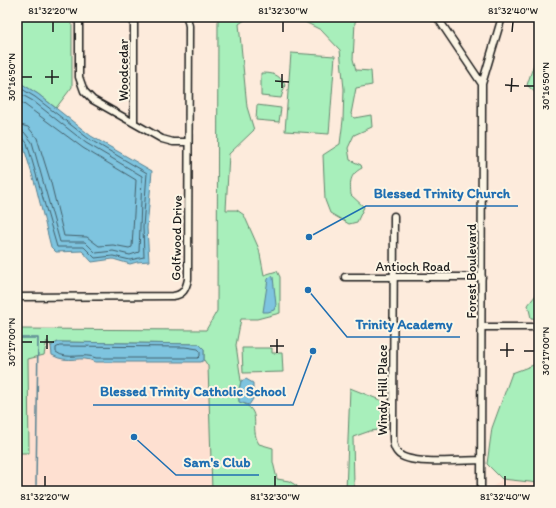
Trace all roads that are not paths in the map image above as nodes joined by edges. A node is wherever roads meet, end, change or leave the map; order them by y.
1 (79, 17) edge
2 (134, 17) edge
3 (187, 17) edge
4 (437, 17) edge
5 (502, 17) edge
6 (482, 84) junction
7 (134, 123) junction
8 (188, 142) junction
9 (394, 216) dead end
10 (345, 277) dead end
11 (393, 278) junction
12 (482, 278) junction
13 (17, 297) edge
14 (482, 327) junction
15 (539, 327) edge
16 (481, 460) junction
17 (481, 491) edge

1 - 7 street
2 - 7 street, Woodcedar
3 - 8 street, Golfwood Drive
4 - 6 street
5 - 6 street, Forest Boulevard
6 - 12 street, Forest Boulevard
7 - 8 street
8 - 13 street, Golfwood Drive
9 - 11 street, Windy Hill Place
10 - 11 street, Antioch Road
11 - 12 street, Antioch Road
11 - 16 street, Windy Hill Place
12 - 14 street, Forest Boulevard
14 - 15 street
14 - 16 street, Forest Boulevard
16 - 17 street, Forest Boulevard

